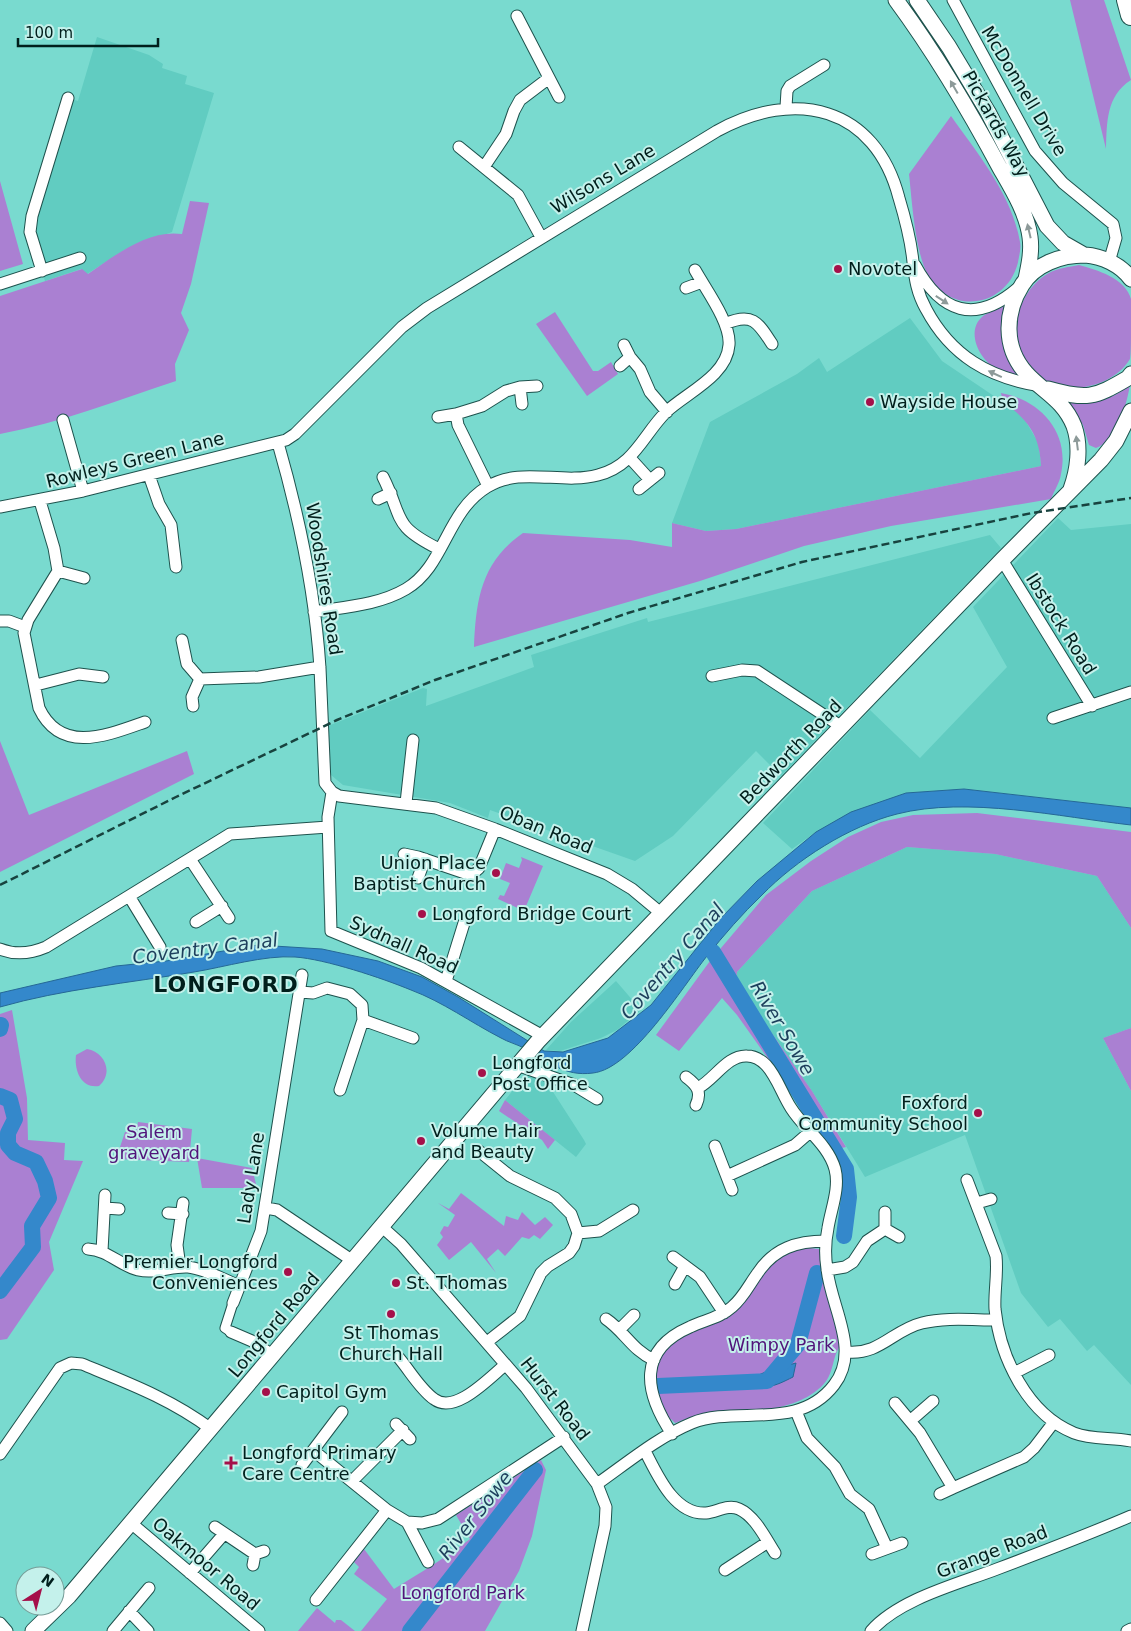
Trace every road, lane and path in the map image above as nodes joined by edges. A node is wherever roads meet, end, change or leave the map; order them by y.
1 (896, 0) edge
2 (917, 0) edge
3 (953, 0) edge
4 (1127, 0) edge
5 (1131, 15) edge
6 (518, 16) dead end
7 (824, 65) dead end
8 (549, 78) junction
9 (559, 97) dead end
10 (68, 98) dead end
11 (786, 107) junction
12 (459, 147) dead end
13 (484, 167) junction
14 (541, 237) junction
15 (1084, 255) junction
16 (80, 258) dead end
17 (913, 261) junction
18 (1109, 262) junction
19 (695, 270) dead end
20 (42, 271) junction
21 (1130, 276) edge
22 (702, 282) junction
23 (1024, 282) junction
24 (0, 284) edge
25 (686, 288) dead end
26 (725, 324) junction
27 (772, 344) dead end
28 (624, 345) dead end
29 (630, 357) junction
30 (620, 366) dead end
31 (1131, 374) edge
32 (537, 386) dead end
33 (520, 387) junction
34 (1044, 388) junction
35 (522, 404) dead end
36 (1131, 411) edge
37 (667, 412) junction
38 (456, 414) junction
39 (438, 417) dead end
40 (63, 420) dead end
41 (278, 442) junction
42 (630, 458) junction
43 (660, 473) dead end
44 (149, 475) junction
45 (383, 477) dead end
46 (650, 480) junction
47 (488, 486) junction
48 (639, 489) dead end
49 (1070, 490) junction
50 (82, 491) junction
51 (391, 493) junction
52 (378, 499) dead end
53 (40, 500) junction
54 (0, 507) edge
55 (439, 549) junction
56 (1002, 560) junction
57 (176, 567) dead end
58 (58, 571) junction
59 (84, 578) dead end
60 (314, 612) junction
61 (0, 621) edge
62 (25, 627) junction
63 (182, 640) dead end
64 (320, 667) junction
65 (712, 676) dead end
66 (104, 677) dead end
67 (200, 679) junction
68 (36, 685) junction
69 (1131, 692) edge
70 (193, 706) dead end
71 (1092, 706) junction
72 (1054, 718) dead end
73 (145, 722) dead end
74 (322, 723) joint
75 (842, 727) junction
76 (413, 740) dead end
77 (332, 792) junction
78 (406, 803) junction
79 (328, 827) junction
80 (495, 829) junction
81 (404, 854) dead end
82 (190, 859) junction
83 (425, 859) junction
84 (418, 878) dead end
85 (129, 896) junction
86 (222, 906) junction
87 (662, 914) junction
88 (229, 918) dead end
89 (196, 922) dead end
90 (464, 923) dead end
91 (160, 947) dead end
92 (2, 950) edge
93 (302, 975) dead end
94 (446, 981) junction
95 (300, 992) junction
96 (363, 1020) junction
97 (413, 1038) dead end
98 (541, 1038) junction
99 (519, 1062) junction
100 (686, 1077) dead end
101 (698, 1088) junction
102 (340, 1090) dead end
103 (598, 1099) dead end
104 (696, 1105) dead end
105 (810, 1132) junction
106 (715, 1146) dead end
107 (479, 1151) dead end
108 (727, 1176) junction
109 (967, 1180) dead end
110 (732, 1190) dead end
111 (105, 1194) dead end
112 (990, 1199) dead end
113 (977, 1204) junction
114 (105, 1208) junction
115 (266, 1208) junction
116 (119, 1209) dead end
117 (633, 1210) dead end
118 (885, 1212) dead end
119 (168, 1213) dead end
120 (381, 1226) junction
121 (885, 1229) junction
122 (578, 1234) junction
123 (899, 1237) dead end
124 (826, 1241) junction
125 (88, 1249) dead end
126 (102, 1251) junction
127 (673, 1257) dead end
128 (353, 1261) junction
129 (686, 1266) junction
130 (180, 1268) junction
131 (827, 1270) junction
132 (674, 1284) dead end
133 (240, 1286) junction
134 (233, 1303) joint
135 (724, 1313) junction
136 (634, 1315) dead end
137 (606, 1319) dead end
138 (996, 1320) junction
139 (619, 1330) junction
140 (231, 1332) joint
141 (487, 1342) junction
142 (847, 1352) junction
143 (272, 1355) junction
144 (1049, 1355) dead end
145 (399, 1358) dead end
146 (654, 1360) junction
147 (505, 1365) junction
148 (1014, 1373) junction
149 (933, 1401) dead end
150 (895, 1403) dead end
151 (796, 1411) junction
152 (342, 1412) dead end
153 (910, 1421) junction
154 (1054, 1422) junction
155 (211, 1429) junction
156 (403, 1431) dead end
157 (672, 1434) junction
158 (564, 1437) junction
159 (1131, 1441) edge
160 (314, 1451) junction
161 (645, 1451) junction
162 (0, 1454) edge
163 (302, 1465) dead end
164 (352, 1481) junction
165 (597, 1484) junction
166 (953, 1488) junction
167 (940, 1494) dead end
168 (387, 1510) junction
169 (1131, 1516) edge
170 (407, 1522) junction
171 (131, 1523) junction
172 (768, 1542) junction
173 (902, 1543) dead end
174 (887, 1548) junction
175 (775, 1553) dead end
176 (872, 1554) dead end
177 (257, 1557) dead end
178 (428, 1562) dead end
179 (725, 1570) dead end
180 (190, 1574) junction
181 (149, 1588) dead end
182 (316, 1600) dead end
183 (129, 1611) junction
184 (0, 1623) edge
185 (1131, 1629) edge
186 (255, 1630) edge
187 (7, 1631) edge
188 (33, 1631) edge
189 (113, 1631) edge
190 (148, 1631) edge
191 (582, 1631) edge
192 (871, 1631) edge
193 (1127, 1631) edge

23 -> 1 main road, Pickards Way
2 - 15 main road, Pickards Way
3 - 18 street, McDonnell Drive
4 - 5 highway
6 - 8 street
7 - 11 street
8 - 9 street
8 - 13 street
10 - 20 street
11 - 14 street, Wilsons Lane
11 - 17 street, Wilsons Lane
12 - 13 street
13 - 14 street
14 - 41 street, Wilsons Lane
15 - 18 main road
15 - 23 main road
16 - 20 street
17 -> 23 street, Wilsons Lane
34 -> 17 street, Wilsons Lane
18 - 21 main road
19 - 22 street
20 - 24 street
22 - 25 street
22 - 26 street
23 - 34 main road
26 - 27 street
26 - 37 street
28 - 29 street
29 - 30 street
29 - 37 street
31 - 34 main road
32 - 33 street
33 - 35 street
33 - 38 street
49 -> 34 main road
36 - 49 main road
37 - 42 street
38 - 39 street
38 - 47 street
40 - 50 street
41 - 44 street, Rowleys Green Lane
41 - 60 street, Woodshires Road
42 - 46 street
42 - 47 street
43 - 46 street
44 - 50 street, Rowleys Green Lane
44 - 57 street
45 - 51 street
46 - 48 street
47 - 55 street
49 - 56 main road, Bedworth Road
50 - 53 street, Rowleys Green Lane
51 - 52 street
51 - 55 street
53 - 54 street, Rowleys Green Lane
53 - 58 street
55 - 60 street
56 - 71 street, Ibstock Road
56 - 75 main road, Bedworth Road
58 - 59 street
58 - 62 street
60 - 64 street, Woodshires Road
61 - 62 street
62 - 68 street
63 - 67 street
64 - 67 street
64 - 74 street, Woodshires Road
65 - 75 street
66 - 68 street
67 - 70 street
68 - 73 street
69 - 71 street
71 - 72 street
74 - 77 street, Sydnall Road
75 - 87 main road, Bedworth Road
76 - 78 street
77 - 78 street, Oban Road
77 - 79 street, Sydnall Road
78 - 80 street, Oban Road
79 - 82 street
79 - 94 street, Sydnall Road
80 - 83 street
80 - 87 street, Oban Road
81 - 83 street
82 - 85 street
82 - 86 street
83 - 84 street
85 - 91 street
85 - 92 street
86 - 88 street
86 - 89 street
87 - 98 main road, Bedworth Road
90 - 94 street
93 - 95 street, Lady Lane
94 - 98 street, Sydnall Road
95 - 96 street
95 - 115 street, Lady Lane
96 - 97 street
96 - 102 street
98 - 99 main road, Longford Road
99 - 103 street
99 - 120 main road, Longford Road
100 - 101 street
101 - 104 street
101 - 105 street
105 - 108 street
105 - 124 street
106 - 108 street
107 - 122 street
108 - 110 street
109 - 113 street
111 - 114 street
112 - 113 street
113 - 138 street
114 - 116 street
114 - 126 street
115 - 128 street
115 - 133 street, Lady Lane
117 - 122 street
118 - 121 street
119 - 130 street
120 - 128 main road, Longford Road
120 - 141 street, Hurst Road
121 - 123 street
121 - 131 street
122 - 141 street
124 - 131 street
124 - 135 street
125 - 126 street
126 - 130 street
127 - 129 street
128 - 143 main road, Longford Road
129 - 132 street
129 - 135 street
130 - 133 street
131 - 142 street
133 - 134 street, Lady Lane
134 - 140 street, Lady Lane
135 - 146 street
136 - 139 street
137 - 139 street
138 - 142 street
138 - 148 street
139 - 146 street
140 - 143 street, Lady Lane
141 - 147 street, Hurst Road
142 - 151 street
143 - 155 main road, Longford Road
144 - 148 street
145 - 147 street
146 - 157 street
147 - 158 street, Hurst Road
148 - 154 street
149 - 153 street
150 - 153 street
151 - 157 street
151 - 174 street
152 - 160 street
153 - 166 street
154 - 159 street
154 - 166 street
155 - 162 street
155 - 171 main road, Longford Road
156 - 164 street
157 - 161 street
158 - 165 street, Hurst Road
158 - 170 street
160 - 163 street
160 - 164 street
161 - 165 street
161 - 172 street
164 - 168 street
165 - 191 street, Hurst Road
166 - 167 street
168 - 170 street
168 - 182 street
169 - 192 street, Grange Road
170 - 178 street
171 - 180 street, Oakmoor Road
171 - 188 main road, Longford Road
172 - 175 street
172 - 179 street
173 - 174 street
174 - 176 street
177 - 180 street
180 - 186 street, Oakmoor Road
181 - 183 street
183 - 189 street
183 - 190 street
184 - 187 street
185 - 193 street

